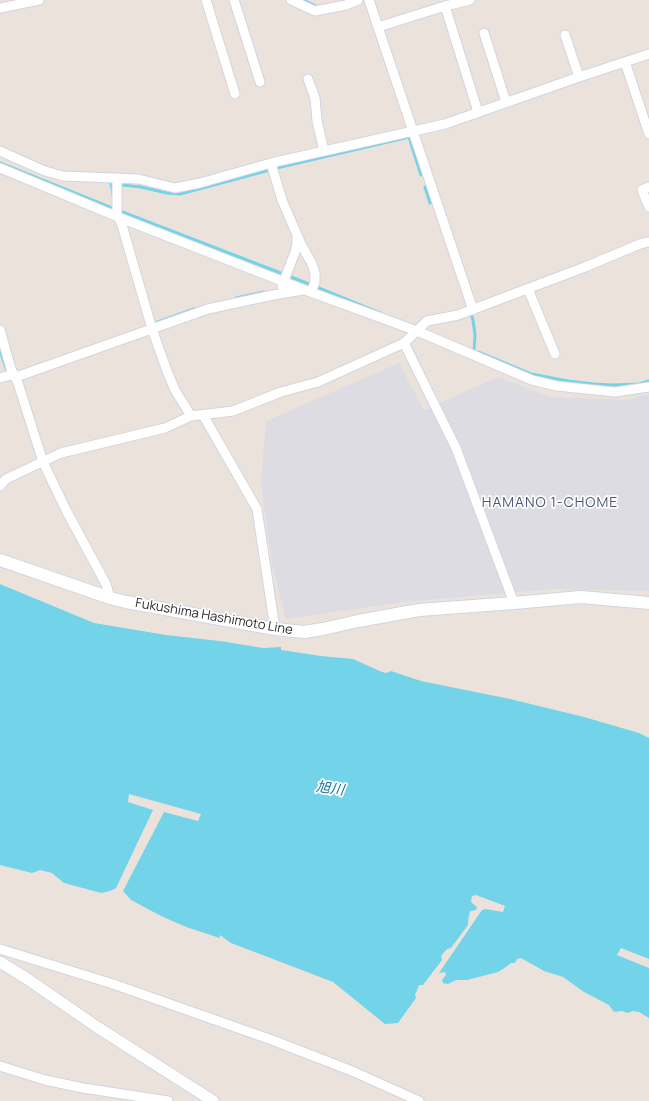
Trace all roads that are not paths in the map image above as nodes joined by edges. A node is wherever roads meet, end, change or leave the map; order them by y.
1 (39, 0) edge
2 (206, 0) edge
3 (234, 0) edge
4 (291, 0) edge
5 (358, 0) edge
6 (369, 0) edge
7 (470, 0) edge
8 (445, 6) junction
9 (0, 8) edge
10 (378, 27) junction
11 (484, 33) dead end
12 (565, 35) dead end
13 (649, 54) edge
14 (624, 62) junction
15 (579, 77) junction
16 (308, 79) dead end
17 (260, 82) dead end
18 (235, 94) dead end
19 (506, 102) junction
20 (478, 112) junction
21 (412, 130) junction
22 (649, 134) edge
23 (0, 151) edge
24 (324, 151) junction
25 (272, 167) junction
26 (0, 168) edge
27 (117, 182) junction
28 (649, 187) edge
29 (649, 207) edge
30 (117, 212) junction
31 (297, 234) junction
32 (649, 242) edge
33 (285, 278) junction
34 (310, 288) junction
35 (528, 289) junction
36 (279, 294) junction
37 (473, 310) junction
38 (151, 326) junction
39 (420, 328) junction
40 (0, 330) edge
41 (404, 343) junction
42 (555, 354) dead end
43 (15, 376) junction
44 (0, 378) edge
45 (649, 387) edge
46 (203, 415) junction
47 (191, 416) junction
48 (43, 462) junction
49 (0, 486) edge
50 (0, 560) edge
51 (110, 598) junction
52 (514, 603) junction
53 (649, 603) edge
54 (276, 629) junction
55 (0, 949) edge
56 (1, 963) edge
57 (0, 1066) edge
58 (131, 1098) edge
59 (168, 1101) edge
60 (213, 1101) edge
61 (419, 1101) edge

1 - 9 street
2 - 18 street
3 - 17 street
4 - 5 street
6 - 10 street
7 - 8 street
8 - 10 street
8 - 20 street
10 - 21 street
11 - 19 street
12 - 15 street
13 - 14 street
14 - 15 street
14 - 22 street
15 - 19 street
16 - 24 street
19 - 20 street
20 - 21 street
21 - 24 street
21 - 37 street
23 - 27 street
24 - 25 street
25 - 27 street
25 - 31 street
26 - 30 street
27 - 30 street
28 - 29 street
30 - 33 street
30 - 38 street
31 - 33 street
31 - 34 street
32 - 35 street
33 - 34 street
33 - 36 street
34 - 36 street
34 - 39 street
35 - 37 street
35 - 42 street
36 - 38 street
37 - 39 street
38 - 43 street
38 - 47 street
39 - 41 street
39 - 45 street
40 - 43 street
41 - 46 street
41 - 52 street
43 - 44 street
43 - 48 street
46 - 47 street
46 - 54 street
47 - 48 street
48 - 49 street
48 - 51 street
50 - 51 main road, Fukushima Hashimoto Line
51 - 54 main road, Fukushima Hashimoto Line
52 - 53 main road, Fukushima Hashimoto Line
52 - 54 main road, Fukushima Hashimoto Line
55 - 61 street
56 - 60 street
57 - 58 street
58 - 59 street

